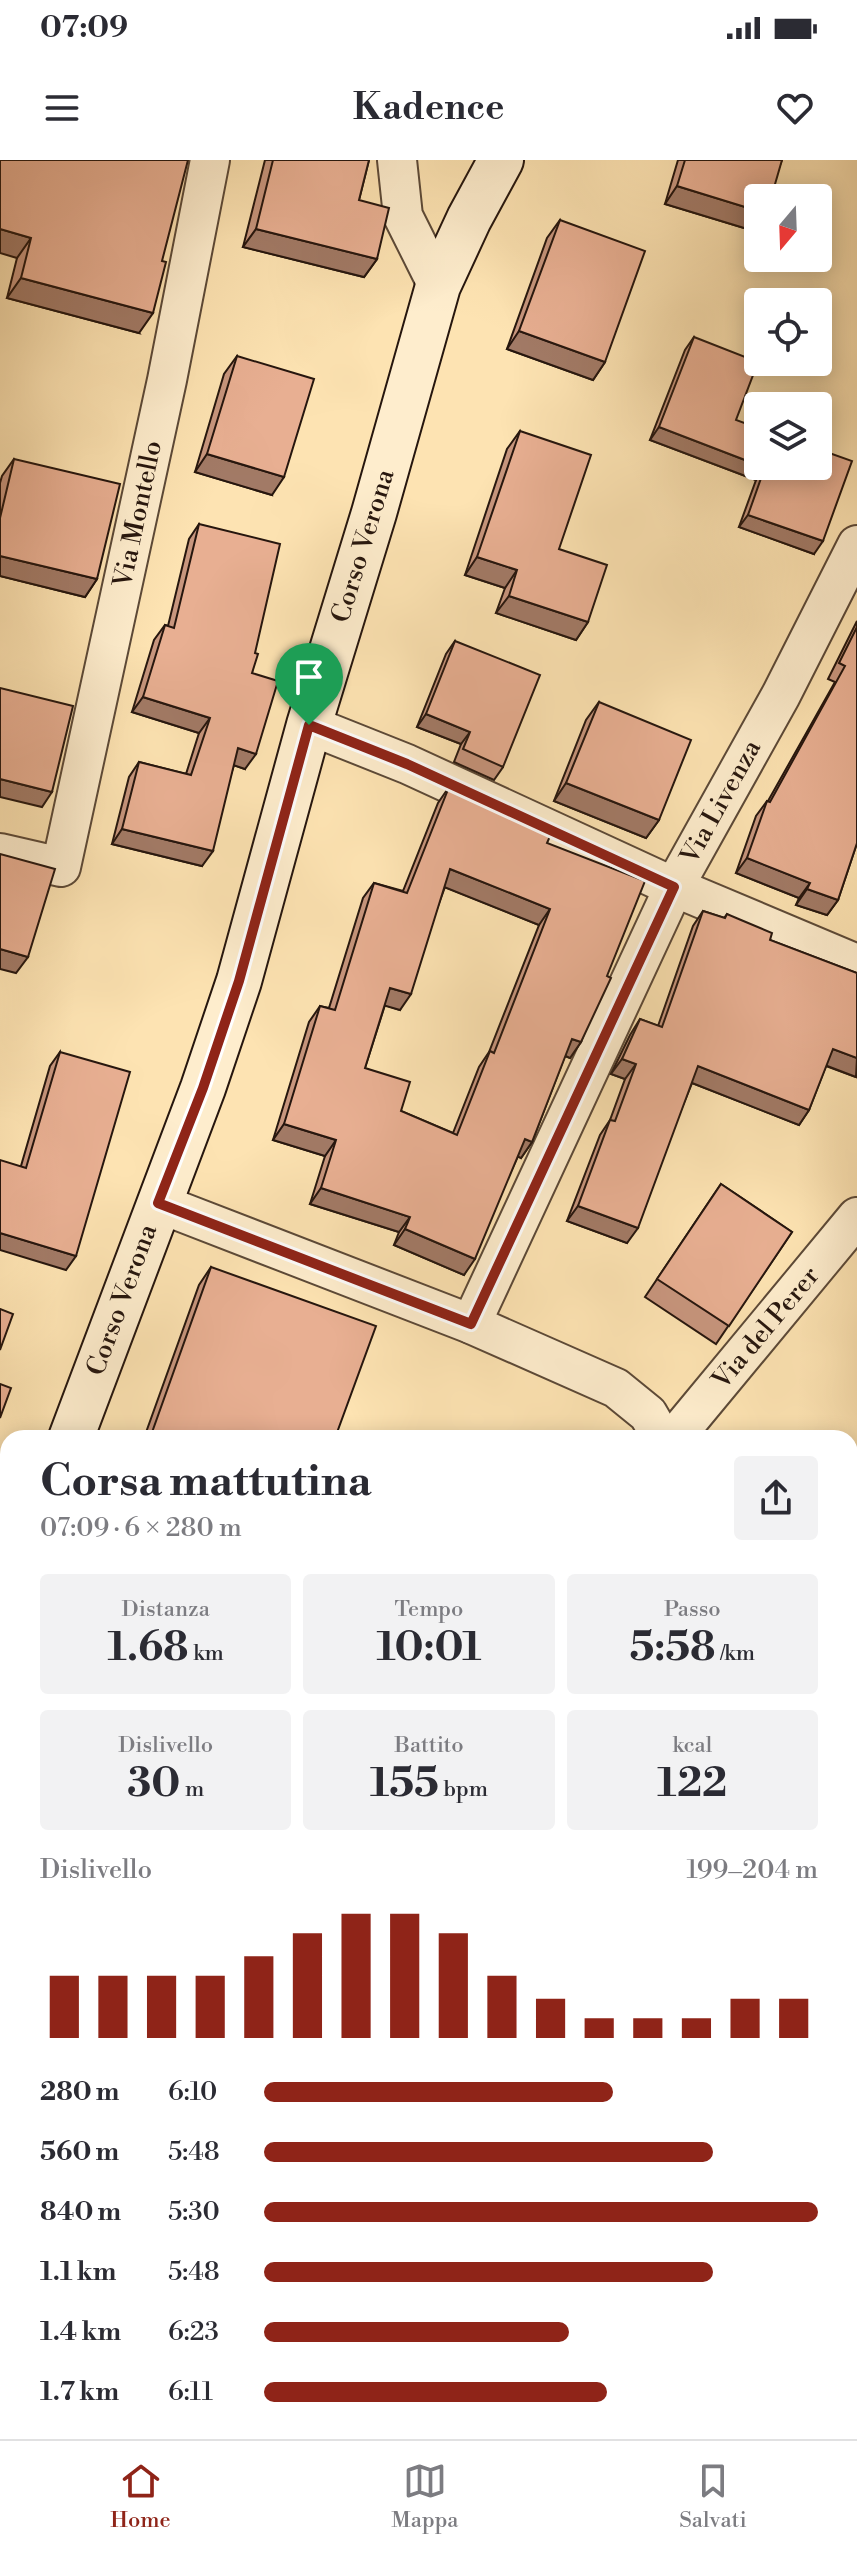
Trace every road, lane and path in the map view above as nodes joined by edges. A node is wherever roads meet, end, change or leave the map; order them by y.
1 (210, 160) edge
2 (397, 160) edge
3 (501, 160) edge
4 (438, 286) junction
5 (857, 545) edge
6 (309, 725) junction
7 (0, 853) edge
8 (674, 887) junction
9 (857, 964) edge
10 (158, 1203) junction
11 (857, 1217) edge
12 (471, 1324) junction
13 (74, 1430) edge
14 (657, 1430) edge
15 (681, 1430) edge

1 - 7 street, Via Montello
2 - 4 street
3 - 4 main road, Corso Verona
4 - 6 main road, Corso Verona
5 - 8 street, Via Livenza
6 - 8 street
6 - 10 main road, Corso Verona
8 - 9 street
8 - 12 street, Via Livenza
10 - 12 street
10 - 13 main road, Corso Verona
11 - 15 street, Via del Perer
12 - 14 street

